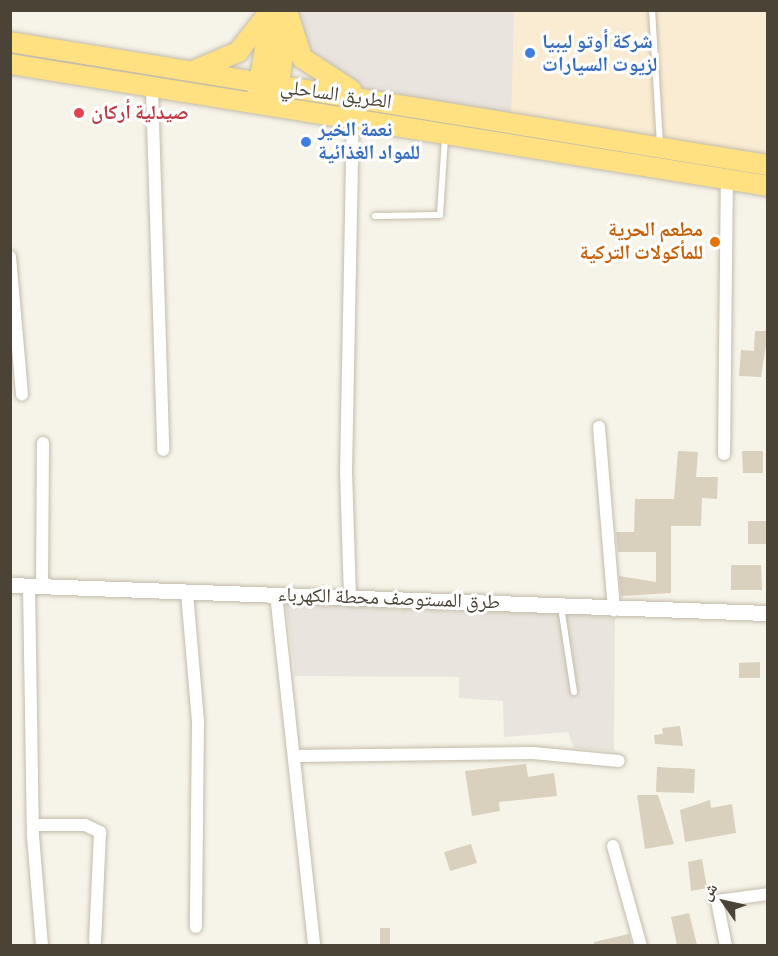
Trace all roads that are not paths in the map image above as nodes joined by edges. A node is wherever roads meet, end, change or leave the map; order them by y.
1 (652, 10) edge
2 (280, 11) edge
3 (10, 42) edge
4 (10, 64) edge
5 (189, 72) junction
6 (259, 83) junction
7 (279, 87) junction
8 (152, 90) junction
9 (364, 98) junction
10 (255, 108) junction
11 (276, 111) junction
12 (353, 121) junction
13 (445, 134) junction
14 (660, 146) junction
15 (768, 165) edge
16 (727, 179) junction
17 (768, 186) edge
18 (375, 216) dead end
19 (10, 257) edge
20 (22, 394) dead end
21 (599, 427) dead end
22 (43, 443) dead end
23 (163, 450) dead end
24 (724, 454) dead end
25 (10, 585) edge
26 (35, 587) junction
27 (187, 593) junction
28 (276, 594) junction
29 (350, 598) junction
30 (561, 606) junction
31 (614, 610) junction
32 (768, 613) edge
33 (574, 692) dead end
34 (295, 756) junction
35 (619, 761) dead end
36 (33, 825) junction
37 (614, 846) dead end
38 (768, 894) edge
39 (196, 927) dead end
40 (95, 941) dead end
41 (42, 945) edge
42 (314, 945) edge
43 (641, 945) edge
44 (726, 945) edge

1 - 14 lane
2 - 5 highway
2 - 6 highway
2 - 7 highway
2 - 9 highway
3 - 5 highway, الطريق الساحلي
4 - 8 highway, الطريق الساحلي
5 - 6 highway, الطريق الساحلي
6 - 7 highway, الطريق الساحلي
6 - 10 highway
7 - 9 highway, الطريق الساحلي
7 - 11 highway
8 - 10 highway, الطريق الساحلي
8 - 23 street
9 - 14 highway, الطريق الساحلي
10 - 11 highway, الطريق الساحلي
11 - 12 highway, الطريق الساحلي
12 - 13 highway, الطريق الساحلي
12 - 29 street
13 - 16 highway, الطريق الساحلي
13 - 18 lane
14 - 15 highway, الطريق الساحلي
16 - 17 highway, الطريق الساحلي
16 - 24 street
19 - 20 street
21 - 31 street
22 - 26 street
25 - 26 street, طرق المستوصف محطة الكهرباء
26 - 27 street, طرق المستوصف محطة الكهرباء
26 - 36 street
27 - 28 street, طرق المستوصف محطة الكهرباء
27 - 39 street
28 - 29 street, طرق المستوصف محطة الكهرباء
28 - 34 street
29 - 30 street, طرق المستوصف محطة الكهرباء
30 - 31 street, طرق المستوصف محطة الكهرباء
30 - 33 lane
31 - 32 street, طرق المستوصف محطة الكهرباء
34 - 35 street
34 - 42 street
36 - 40 street
36 - 41 street
37 - 43 street
38 - 44 street

